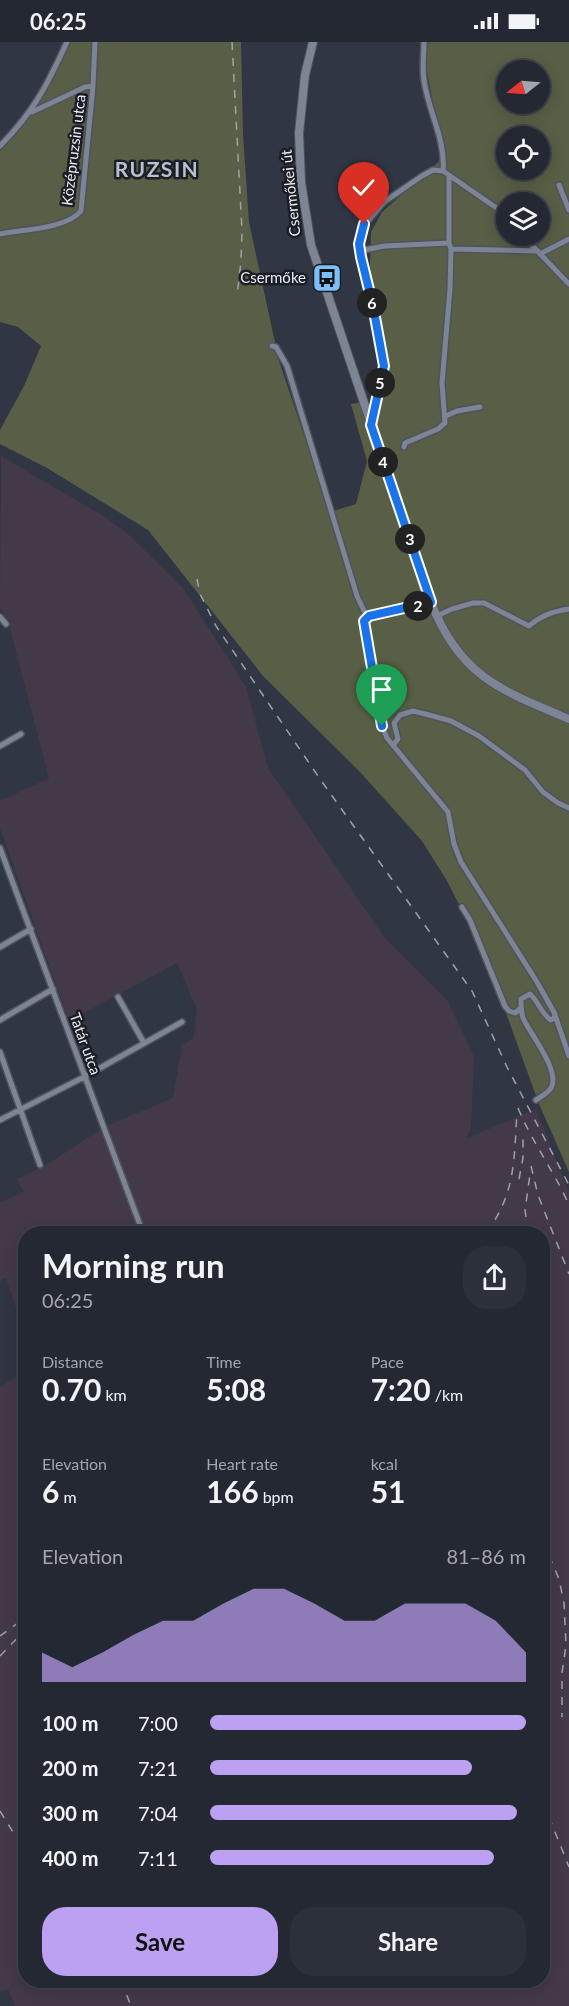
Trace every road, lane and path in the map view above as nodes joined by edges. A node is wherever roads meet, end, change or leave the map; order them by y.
1 (67, 42) edge
2 (95, 42) edge
3 (313, 42) edge
4 (424, 42) edge
5 (93, 86) junction
6 (30, 112) junction
7 (0, 146) edge
8 (443, 171) junction
9 (449, 176) junction
10 (559, 185) dead end
11 (496, 208) edge
12 (569, 210) edge
13 (0, 234) edge
14 (569, 239) edge
15 (450, 246) junction
16 (532, 246) edge
17 (360, 251) junction
18 (539, 253) junction
19 (569, 284) edge
20 (272, 346) dead end
21 (480, 407) dead end
22 (446, 416) junction
23 (371, 425) junction
24 (404, 447) dead end
25 (431, 602) junction
26 (569, 609) edge
27 (369, 616) junction
28 (0, 617) edge
29 (438, 619) junction
30 (6, 624) dead end
31 (569, 719) edge
32 (21, 734) dead end
33 (394, 744) junction
34 (0, 746) edge
35 (569, 808) edge
36 (0, 848) edge
37 (3, 864) edge
38 (462, 907) dead end
39 (31, 929) junction
40 (0, 947) edge
41 (53, 989) junction
42 (118, 997) dead end
43 (521, 1008) junction
44 (555, 1014) junction
45 (0, 1020) edge
46 (182, 1022) dead end
47 (561, 1030) junction
48 (569, 1036) edge
49 (144, 1043) junction
50 (0, 1052) edge
51 (569, 1056) edge
52 (84, 1077) junction
53 (536, 1100) dead end
54 (21, 1109) junction
55 (0, 1120) edge
56 (40, 1166) dead end
57 (139, 1226) edge

1 - 6 street
2 - 5 street, Középruzsin utca
3 - 23 main road, Csermőkei út
4 - 8 street
5 - 6 street
5 - 13 street, Középruzsin utca
6 - 7 street
8 - 9 street
8 - 17 street
9 - 11 street
9 - 15 street
10 - 12 street
14 - 18 street
15 - 17 street
15 - 18 street
15 - 22 street
16 - 18 street
17 - 23 street
18 - 19 street
20 - 27 street
21 - 22 street
22 - 24 street
23 - 25 main road, Csermőkei út
25 - 27 street
25 - 29 main road, Csermőkei út
26 - 29 street
27 - 33 street
28 - 30 street
29 - 31 main road, Csermőkei út
32 - 34 street
33 - 35 street
33 - 44 street
36 - 37 street, Tatár utca
37 - 39 street, Tatár utca
38 - 43 street
39 - 40 street
39 - 41 street, Tatár utca
41 - 45 street
41 - 52 street, Tatár utca
42 - 49 street
43 - 44 street
43 - 53 street
44 - 47 street
46 - 49 street
47 - 48 street
47 - 51 street
49 - 52 street
50 - 54 street
52 - 54 street
52 - 57 street, Tatár utca
54 - 55 street
54 - 56 street

